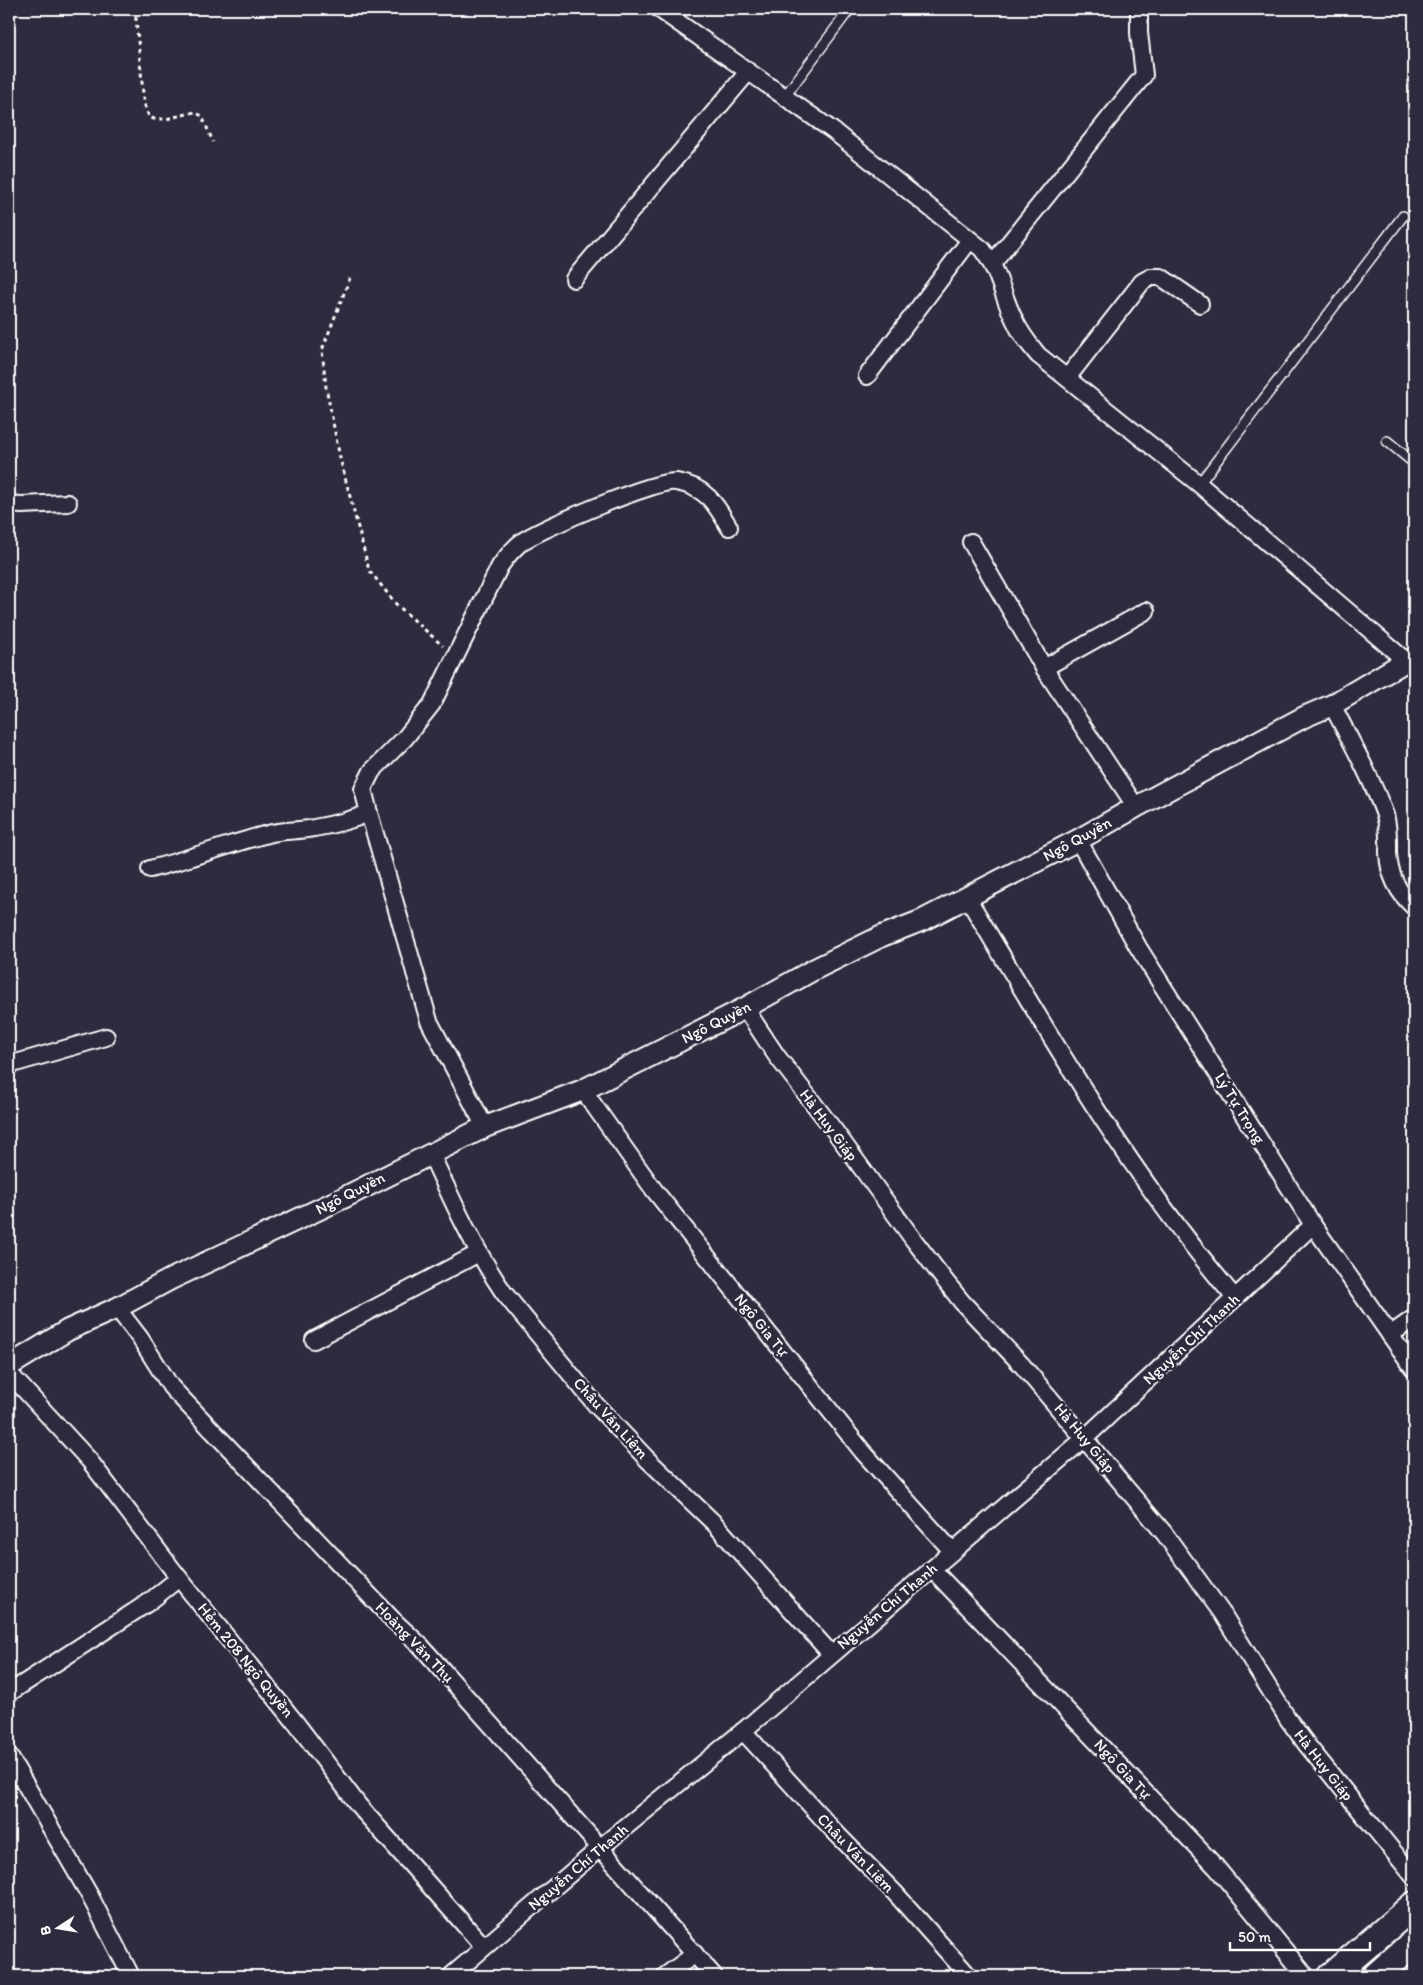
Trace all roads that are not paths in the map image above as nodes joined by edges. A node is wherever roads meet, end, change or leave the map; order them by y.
1 (659, 9) edge
2 (850, 9) edge
3 (1139, 9) edge
4 (748, 72) junction
5 (785, 96) junction
6 (1403, 216) dead end
7 (970, 240) junction
8 (993, 263) junction
9 (574, 279) dead end
10 (1200, 304) dead end
11 (867, 376) dead end
12 (1067, 378) junction
13 (1386, 441) dead end
14 (1414, 463) edge
15 (1199, 484) junction
16 (68, 503) dead end
17 (9, 504) edge
18 (729, 527) dead end
19 (971, 542) dead end
20 (1146, 611) dead end
21 (1410, 660) edge
22 (1044, 668) junction
23 (1332, 705) junction
24 (1136, 807) junction
25 (369, 813) junction
26 (1078, 840) junction
27 (150, 869) dead end
28 (967, 897) junction
29 (1414, 906) edge
30 (745, 1008) junction
31 (106, 1037) dead end
32 (9, 1065) edge
33 (583, 1090) junction
34 (486, 1127) junction
35 (431, 1154) junction
36 (1313, 1225) junction
37 (479, 1254) junction
38 (1235, 1298) junction
39 (116, 1308) junction
40 (1414, 1318) edge
41 (1390, 1335) junction
42 (314, 1340) dead end
43 (9, 1366) edge
44 (1414, 1369) edge
45 (9, 1373) edge
46 (1086, 1438) junction
47 (952, 1551) junction
48 (932, 1569) junction
49 (179, 1578) junction
50 (831, 1654) junction
51 (9, 1693) edge
52 (742, 1730) junction
53 (9, 1756) edge
54 (601, 1847) junction
55 (1414, 1877) edge
56 (1414, 1905) edge
57 (1414, 1942) edge
58 (484, 1947) junction
59 (695, 1954) junction
60 (131, 1976) edge
61 (451, 1976) edge
62 (666, 1976) edge
63 (714, 1976) edge
64 (969, 1976) edge
65 (1306, 1976) edge
66 (1332, 1976) edge
67 (1376, 1976) edge

1 - 4 street
2 - 5 lane
3 - 8 street
4 - 5 street
4 - 9 street
5 - 7 street
6 - 15 lane
7 - 8 street
7 - 11 street
8 - 12 street
10 - 12 street
12 - 15 street
13 - 14 lane
15 - 21 street
16 - 17 street
18 - 25 street
19 - 22 street
20 - 22 street
21 - 23 street, Ngô Quyền
22 - 24 street
23 - 24 street, Ngô Quyền
23 - 29 street
24 - 26 street, Ngô Quyền
25 - 27 street
25 - 34 street
26 - 28 street, Ngô Quyền
26 - 36 street, Lý Tự Trọng
28 - 30 street, Ngô Quyền
28 - 38 street
30 - 33 street, Ngô Quyền
30 - 46 street, Hà Huy Giáp
31 - 32 street
33 - 34 street, Ngô Quyền
33 - 47 street, Ngô Gia Tự
34 - 35 street, Ngô Quyền
35 - 37 street, Châu Văn Liêm
35 - 39 street, Ngô Quyền
36 - 38 street, Nguyễn Chí Thanh
36 - 41 street, Lý Tự Trọng
37 - 42 street
37 - 50 street, Châu Văn Liêm
38 - 46 street, Nguyễn Chí Thanh
39 - 43 street, Ngô Quyền
39 - 54 street, Hoàng Văn Thụ
40 - 41 street
41 - 44 street, Lý Tự Trọng
45 - 49 street, Hẻm 208 Ngô Quyền
46 - 47 street, Nguyễn Chí Thanh
46 - 55 street, Hà Huy Giáp
47 - 48 street, Nguyễn Chí Thanh
48 - 50 street, Nguyễn Chí Thanh
48 - 65 street, Ngô Gia Tự
49 - 51 street
49 - 58 street, Hẻm 208 Ngô Quyền
50 - 52 street, Nguyễn Chí Thanh
52 - 54 street, Nguyễn Chí Thanh
52 - 64 street, Châu Văn Liêm
53 - 60 street
54 - 58 street, Nguyễn Chí Thanh
54 - 59 street, Hoàng Văn Thụ
56 - 66 main road
57 - 67 main road
58 - 61 street, Nguyễn Chí Thanh
59 - 62 street
59 - 63 street, Hoàng Văn Thụ

